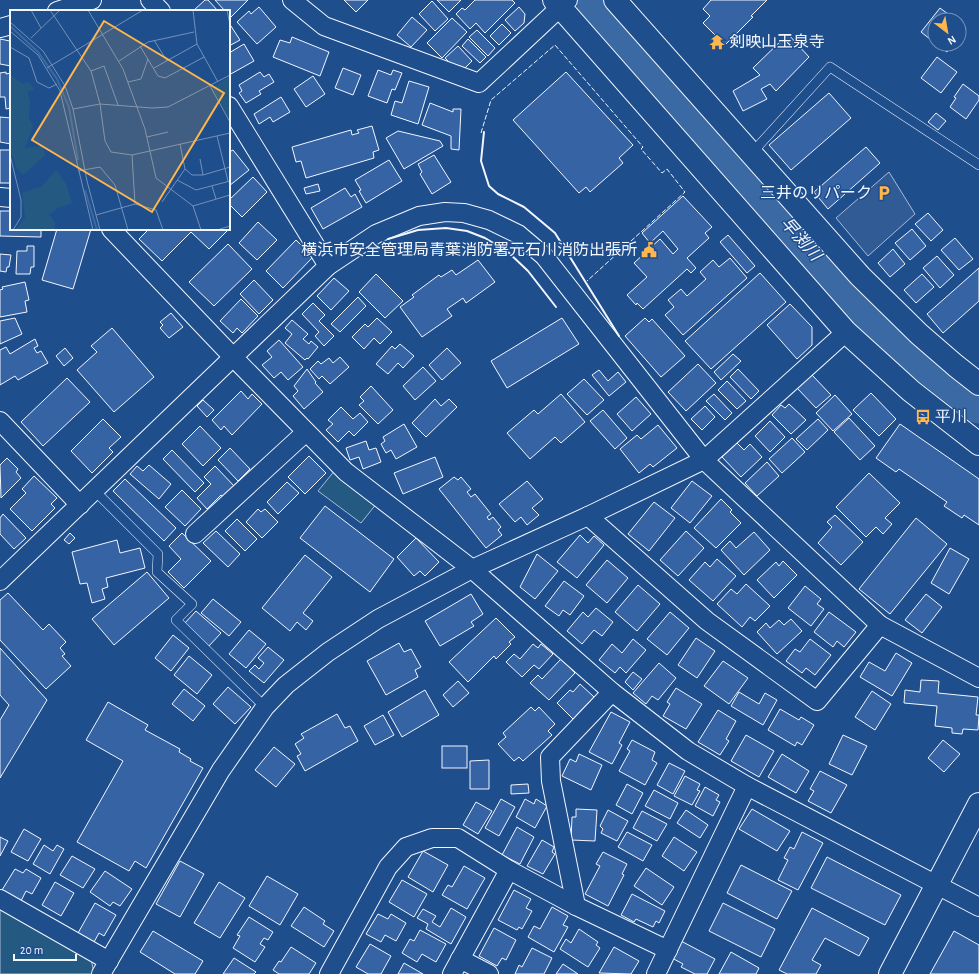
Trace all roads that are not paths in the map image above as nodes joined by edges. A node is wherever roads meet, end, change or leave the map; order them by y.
1 (92, 0) edge
2 (150, 0) edge
3 (292, 0) edge
4 (616, 0) edge
5 (561, 2) edge
6 (60, 10) edge
7 (160, 10) edge
8 (10, 25) edge
9 (0, 28) edge
10 (230, 108) edge
11 (751, 154) junction
12 (979, 165) edge
13 (0, 197) edge
14 (10, 198) edge
15 (112, 230) edge
16 (328, 266) junction
17 (846, 332) junction
18 (233, 357) junction
19 (979, 384) edge
20 (0, 421) edge
21 (306, 432) junction
22 (979, 444) edge
23 (704, 460) junction
24 (95, 491) junction
25 (80, 505) junction
26 (588, 516) junction
27 (195, 534) dead end
28 (472, 570) junction
29 (0, 581) edge
30 (880, 626) junction
31 (979, 678) edge
32 (612, 692) junction
33 (265, 707) junction
34 (747, 786) junction
35 (979, 804) edge
36 (509, 870) junction
37 (937, 886) junction
38 (0, 899) edge
39 (576, 906) junction
40 (979, 907) edge
41 (668, 950) junction
42 (456, 966) edge
43 (105, 968) edge
44 (329, 974) edge
45 (489, 974) edge
46 (656, 974) edge
47 (890, 974) edge

1 - 6 street
2 - 7 street
3 - 5 street
4 - 11 main road
5 - 17 main road
8 - 9 street
10 - 16 street
11 - 12 lane
11 - 19 main road
13 - 14 street
15 - 18 street
16 - 18 street
16 - 23 street
17 - 22 main road
17 - 23 street
18 - 21 street
18 - 24 street
20 - 25 street
21 - 27 street
21 - 28 street
23 - 26 street
23 - 30 street
24 - 25 street
24 - 33 lane
25 - 29 street
26 - 28 street
26 - 30 street
28 - 32 street
28 - 33 street
30 - 31 street
32 - 34 street
32 - 39 street
33 - 43 street
34 - 37 street
34 - 41 street
35 - 37 main road
36 - 39 street
36 - 42 street
36 - 44 street
37 - 40 street
37 - 47 main road
38 - 43 street
39 - 41 street
41 - 46 street
42 - 45 street

